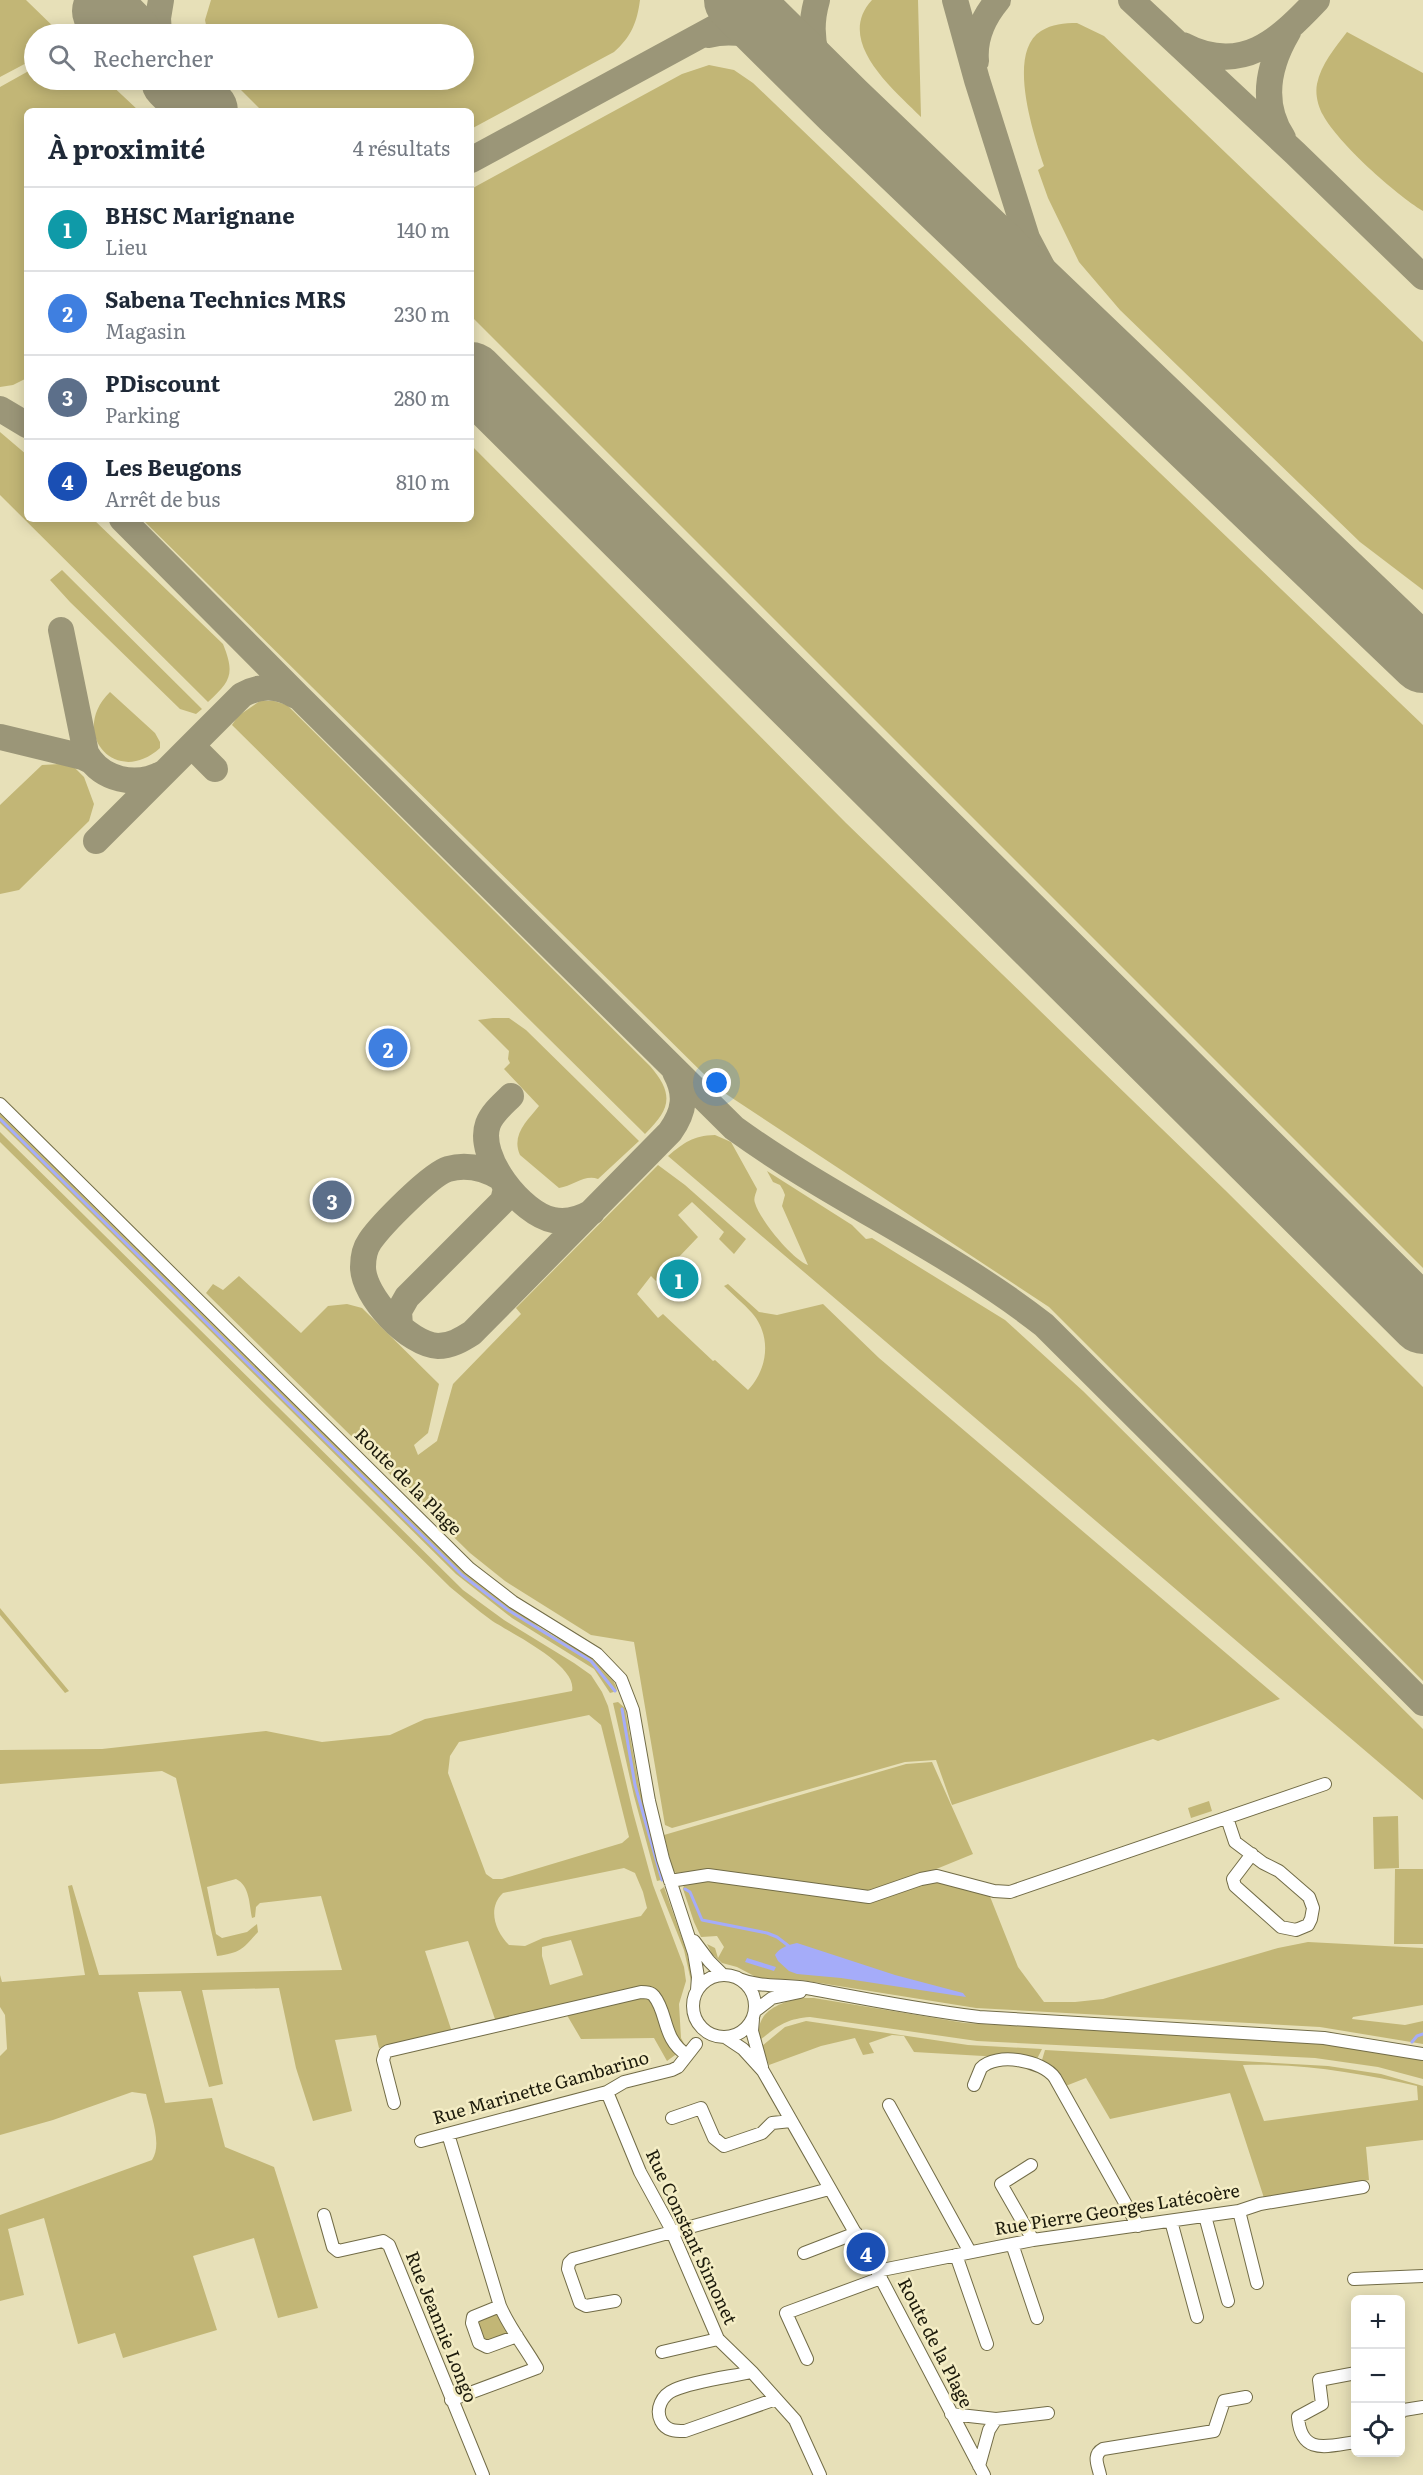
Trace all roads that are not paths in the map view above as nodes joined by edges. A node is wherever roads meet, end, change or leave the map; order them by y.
1 (0, 1104) edge
2 (1325, 1784) dead end
3 (1227, 1818) junction
4 (1252, 1854) junction
5 (670, 1881) junction
6 (689, 1932) junction
7 (723, 1975) junction
8 (739, 1979) junction
9 (697, 1990) junction
10 (822, 1991) junction
11 (754, 2015) junction
12 (699, 2025) junction
13 (712, 2035) junction
14 (725, 2037) junction
15 (696, 2044) junction
16 (1423, 2054) edge
17 (687, 2055) junction
18 (763, 2071) junction
19 (974, 2085) dead end
20 (607, 2092) junction
21 (394, 2103) dead end
22 (888, 2105) dead end
23 (672, 2118) dead end
24 (791, 2121) junction
25 (448, 2134) junction
26 (421, 2141) dead end
27 (1031, 2165) dead end
28 (1363, 2187) dead end
29 (829, 2189) junction
30 (1239, 2211) junction
31 (324, 2214) dead end
32 (1205, 2216) junction
33 (1171, 2221) junction
34 (1138, 2226) junction
35 (671, 2230) junction
36 (856, 2233) junction
37 (1034, 2240) junction
38 (1012, 2244) junction
39 (970, 2252) junction
40 (804, 2253) dead end
41 (956, 2255) junction
42 (879, 2275) junction
43 (1423, 2276) edge
44 (1353, 2279) dead end
45 (1257, 2283) dead end
46 (615, 2301) dead end
47 (1228, 2301) dead end
48 (500, 2306) junction
49 (1197, 2317) dead end
50 (1036, 2318) dead end
51 (517, 2336) junction
52 (718, 2339) junction
53 (987, 2344) dead end
54 (662, 2352) dead end
55 (807, 2359) dead end
56 (752, 2372) junction
57 (1351, 2374) edge
58 (1246, 2397) dead end
59 (776, 2399) junction
60 (452, 2400) junction
61 (1423, 2407) edge
62 (1405, 2410) edge
63 (1048, 2413) dead end
64 (951, 2414) junction
65 (996, 2419) junction
66 (1351, 2443) edge
67 (982, 2470) edge
68 (483, 2475) edge
69 (820, 2475) edge
70 (1100, 2475) edge

1 - 5 street, Route de la Plage
2 - 3 street
3 - 4 street
3 - 5 street
4 - 4 street
5 - 6 street, Route de la Plage
6 - 7 street, Route de la Plage
6 - 9 street, Route de la Plage
7 - 8 street
7 - 9 street
8 - 10 street
8 - 11 street
9 - 12 street
10 - 11 street
10 - 16 street
11 - 14 street
11 - 18 street, Route de la Plage
12 - 13 street
12 - 15 street
13 - 14 street
13 - 15 street, Rue Marinette Gambarino
14 - 18 street, Route de la Plage
15 - 17 street, Rue Marinette Gambarino
17 - 20 street, Rue Marinette Gambarino
17 - 21 street
18 - 24 street, Route de la Plage
19 - 34 street
20 - 25 street, Rue Marinette Gambarino
20 - 35 street, Rue Constant Simonet
22 - 39 street
23 - 24 street
24 - 29 street, Route de la Plage
25 - 26 street, Rue Marinette Gambarino
25 - 48 street
27 - 37 street
28 - 30 street, Rue Pierre Georges Latécoère
29 - 35 street
29 - 36 street, Route de la Plage
30 - 32 street, Rue Pierre Georges Latécoère
30 - 45 street
31 - 60 street, Rue Jeannie Longo
32 - 33 street, Rue Pierre Georges Latécoère
32 - 47 street
33 - 34 street, Rue Pierre Georges Latécoère
33 - 49 street
34 - 37 street, Rue Pierre Georges Latécoère
35 - 46 street
35 - 52 street, Rue Constant Simonet
36 - 40 street
36 - 42 street, Route de la Plage
37 - 38 street, Rue Pierre Georges Latécoère
38 - 39 street, Rue Pierre Georges Latécoère
38 - 50 street
39 - 41 street, Rue Pierre Georges Latécoère
41 - 42 street, Rue Pierre Georges Latécoère
41 - 53 street
42 - 55 street, Rue Pierre Georges Latécoère
42 - 64 street, Route de la Plage
43 - 44 street
48 - 51 street
48 - 51 street
51 - 60 street
52 - 54 street
52 - 56 street, Rue Constant Simonet
56 - 59 street, Rue Constant Simonet
56 - 59 street
57 - 66 street
58 - 70 street
59 - 69 street, Rue Constant Simonet
60 - 68 street, Rue Jeannie Longo
61 - 62 street
63 - 65 street
64 - 65 street
64 - 67 street, Route de la Plage
65 - 67 street

